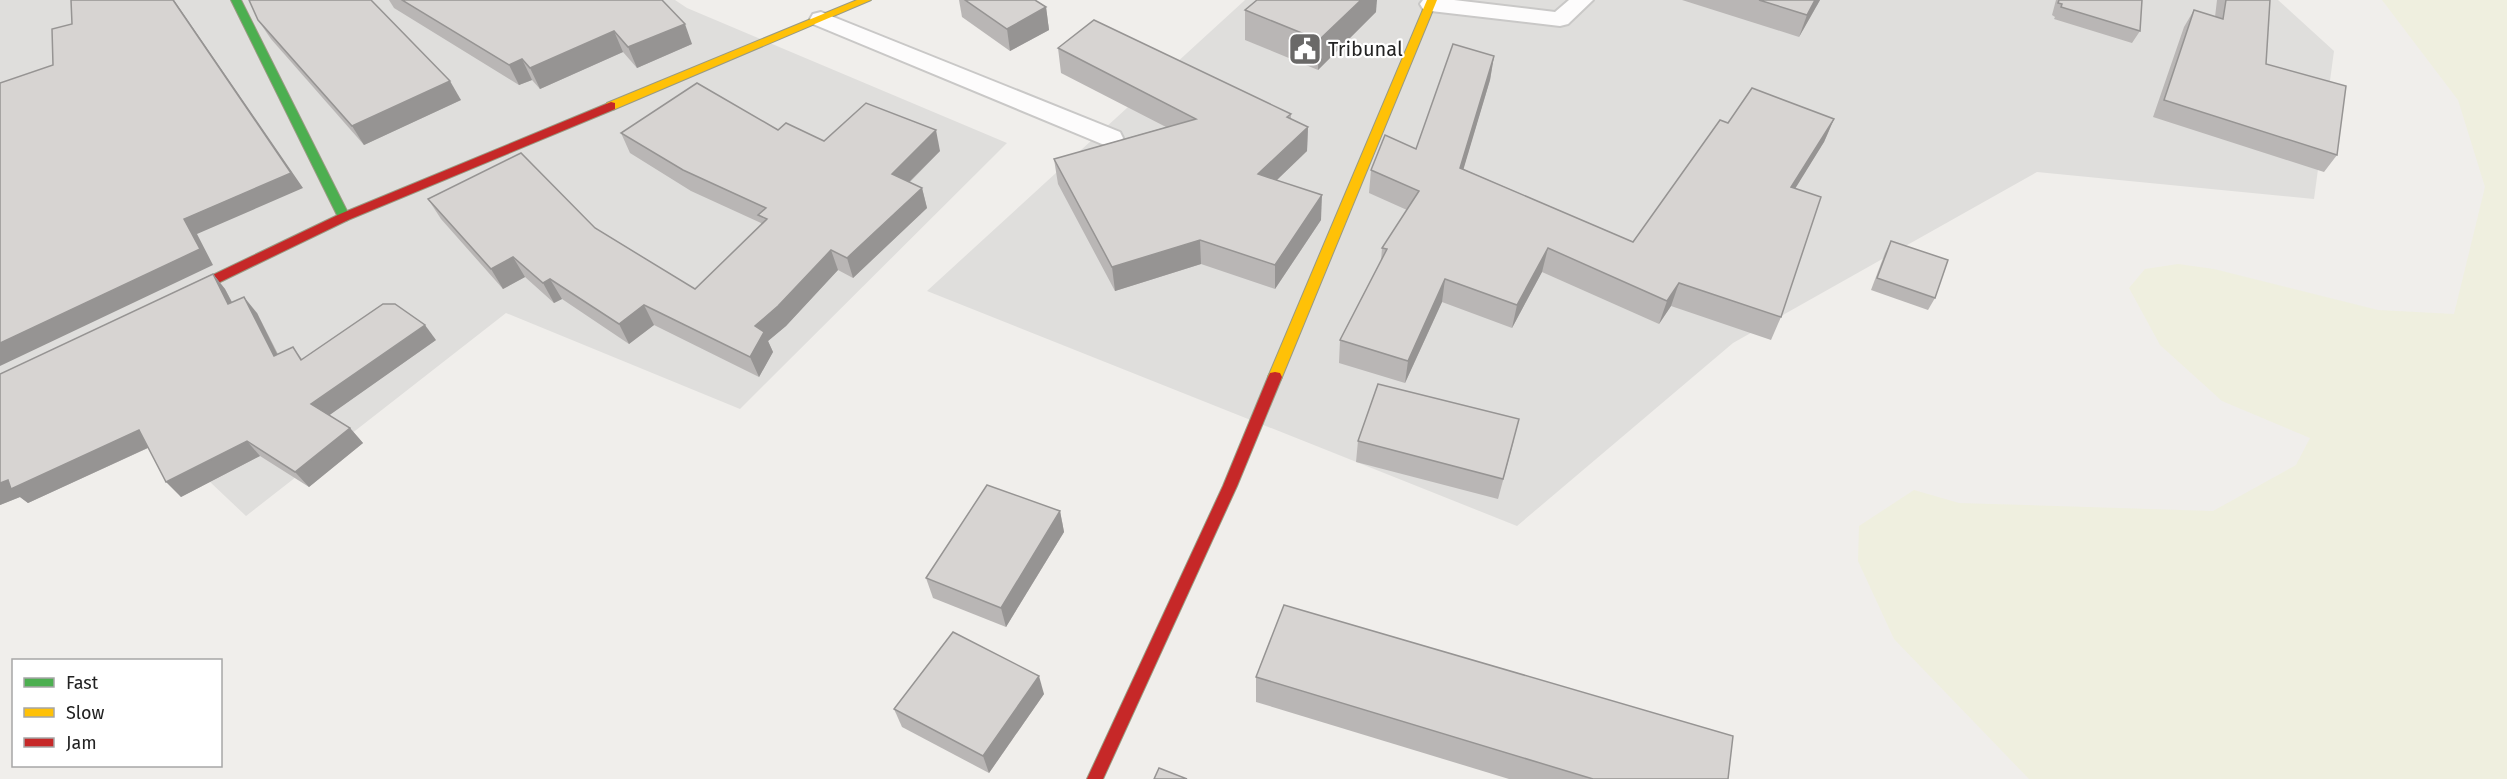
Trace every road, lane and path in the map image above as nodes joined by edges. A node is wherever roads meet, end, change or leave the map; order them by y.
1 (236, 0) edge
2 (866, 0) edge
3 (1582, 0) edge
4 (1432, 2) edge
5 (820, 19) junction
6 (1111, 138) dead end
7 (344, 217) junction
8 (161, 305) edge
9 (1095, 779) edge

1 - 7 street
2 - 5 street
3 - 4 lane
4 - 9 street
5 - 6 lane
5 - 7 street
7 - 8 street

